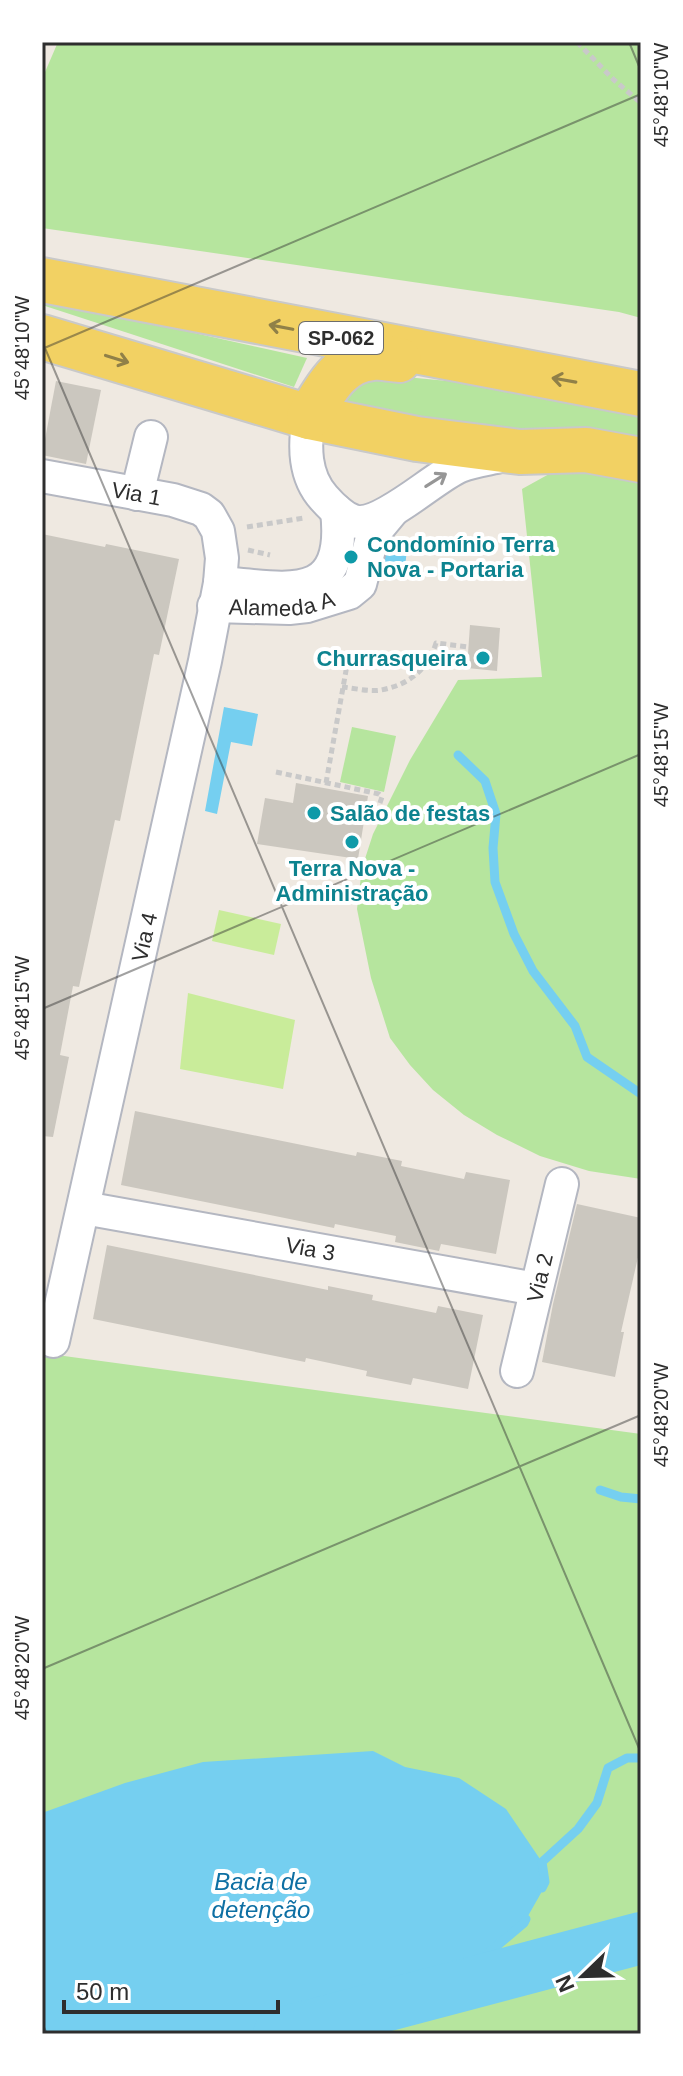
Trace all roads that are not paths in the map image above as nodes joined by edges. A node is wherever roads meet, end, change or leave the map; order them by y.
1 (42, 280) edge
2 (42, 337) edge
3 (490, 367) junction
4 (641, 394) edge
5 (309, 417) junction
6 (151, 437) dead end
7 (520, 452) junction
8 (641, 460) edge
9 (42, 476) edge
10 (137, 494) junction
11 (393, 510) junction
12 (322, 514) junction
13 (220, 538) joint
14 (217, 595) junction
15 (562, 1184) dead end
16 (84, 1208) junction
17 (536, 1289) junction
18 (53, 1341) dead end
19 (517, 1371) dead end

3 -> 1 main road, SP-062
2 -> 5 main road
4 -> 3 main road, SP-062
3 - 5 main road
5 - 7 main road
5 - 12 street
6 - 10 street
7 - 8 main road
11 -> 7 street
9 - 10 street, Via 1
10 - 13 street, Via 1
11 - 12 street
11 - 14 street, Alameda A
12 - 14 street, Alameda A
13 - 14 street, Via 4
14 - 16 street, Via 4
15 - 17 street, Via 2
16 - 17 street, Via 3
16 - 18 street, Via 4
17 - 19 street, Via 2

